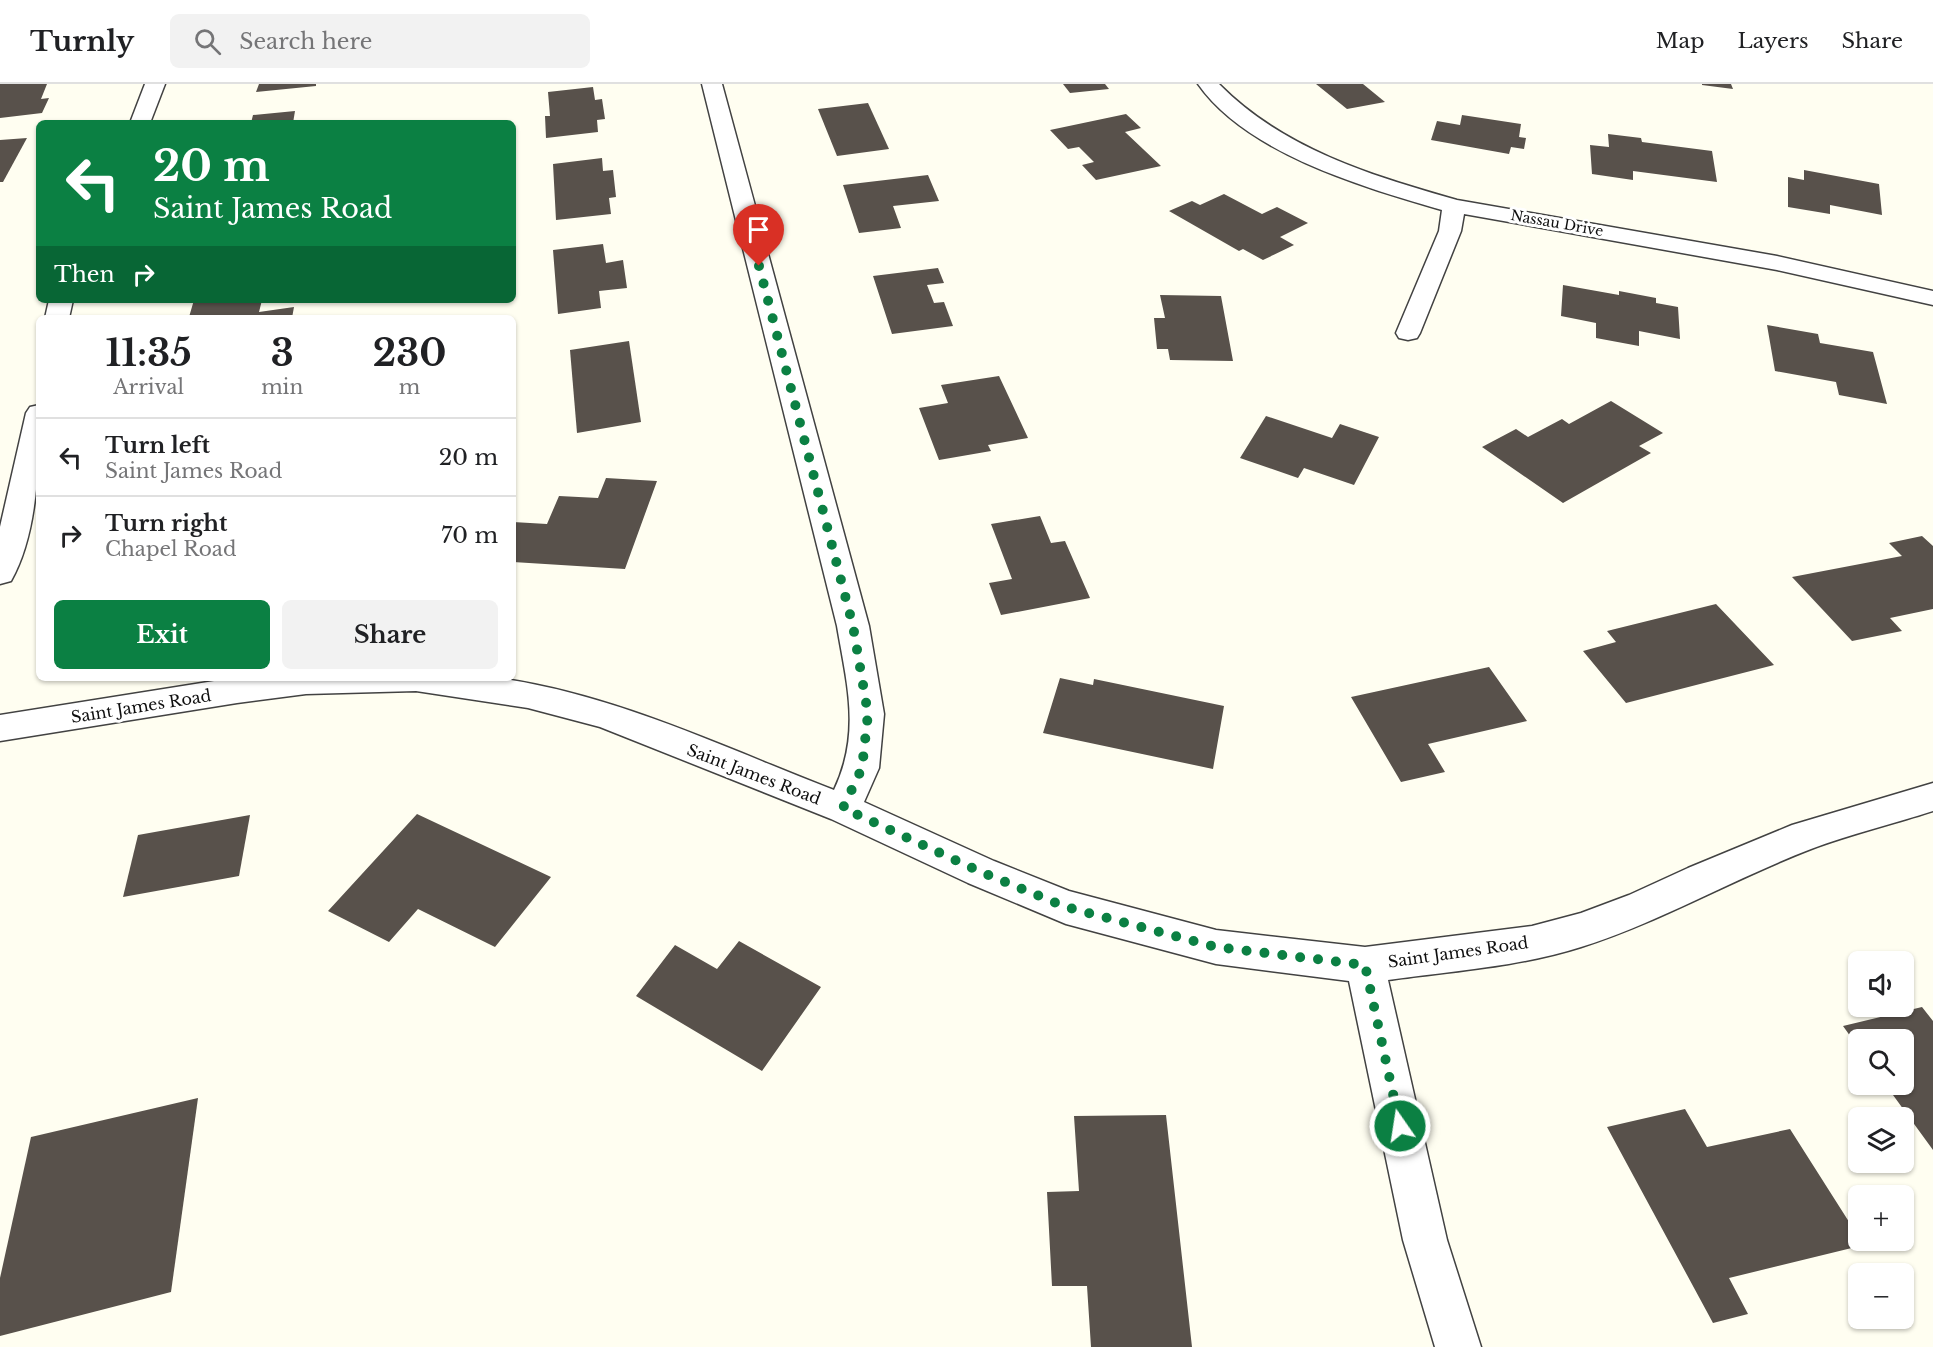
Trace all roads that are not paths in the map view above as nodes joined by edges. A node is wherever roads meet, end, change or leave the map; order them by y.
1 (155, 84) edge
2 (712, 84) edge
3 (1208, 84) edge
4 (141, 120) edge
5 (1454, 206) junction
6 (1933, 298) edge
7 (1408, 333) dead end
8 (36, 427) edge
9 (0, 573) edge
10 (343, 681) edge
11 (430, 681) edge
12 (0, 728) edge
13 (1933, 797) edge
14 (843, 808) junction
15 (1365, 965) junction
16 (1458, 1347) edge

1 - 4 street
2 - 14 street
3 - 5 street, Nassau Drive
5 - 6 street, Nassau Drive
5 - 7 street
8 - 9 street
10 - 12 street, Saint James Road
11 - 14 street, Saint James Road
13 - 15 street, Saint James Road
14 - 15 street, Saint James Road
15 - 16 street

